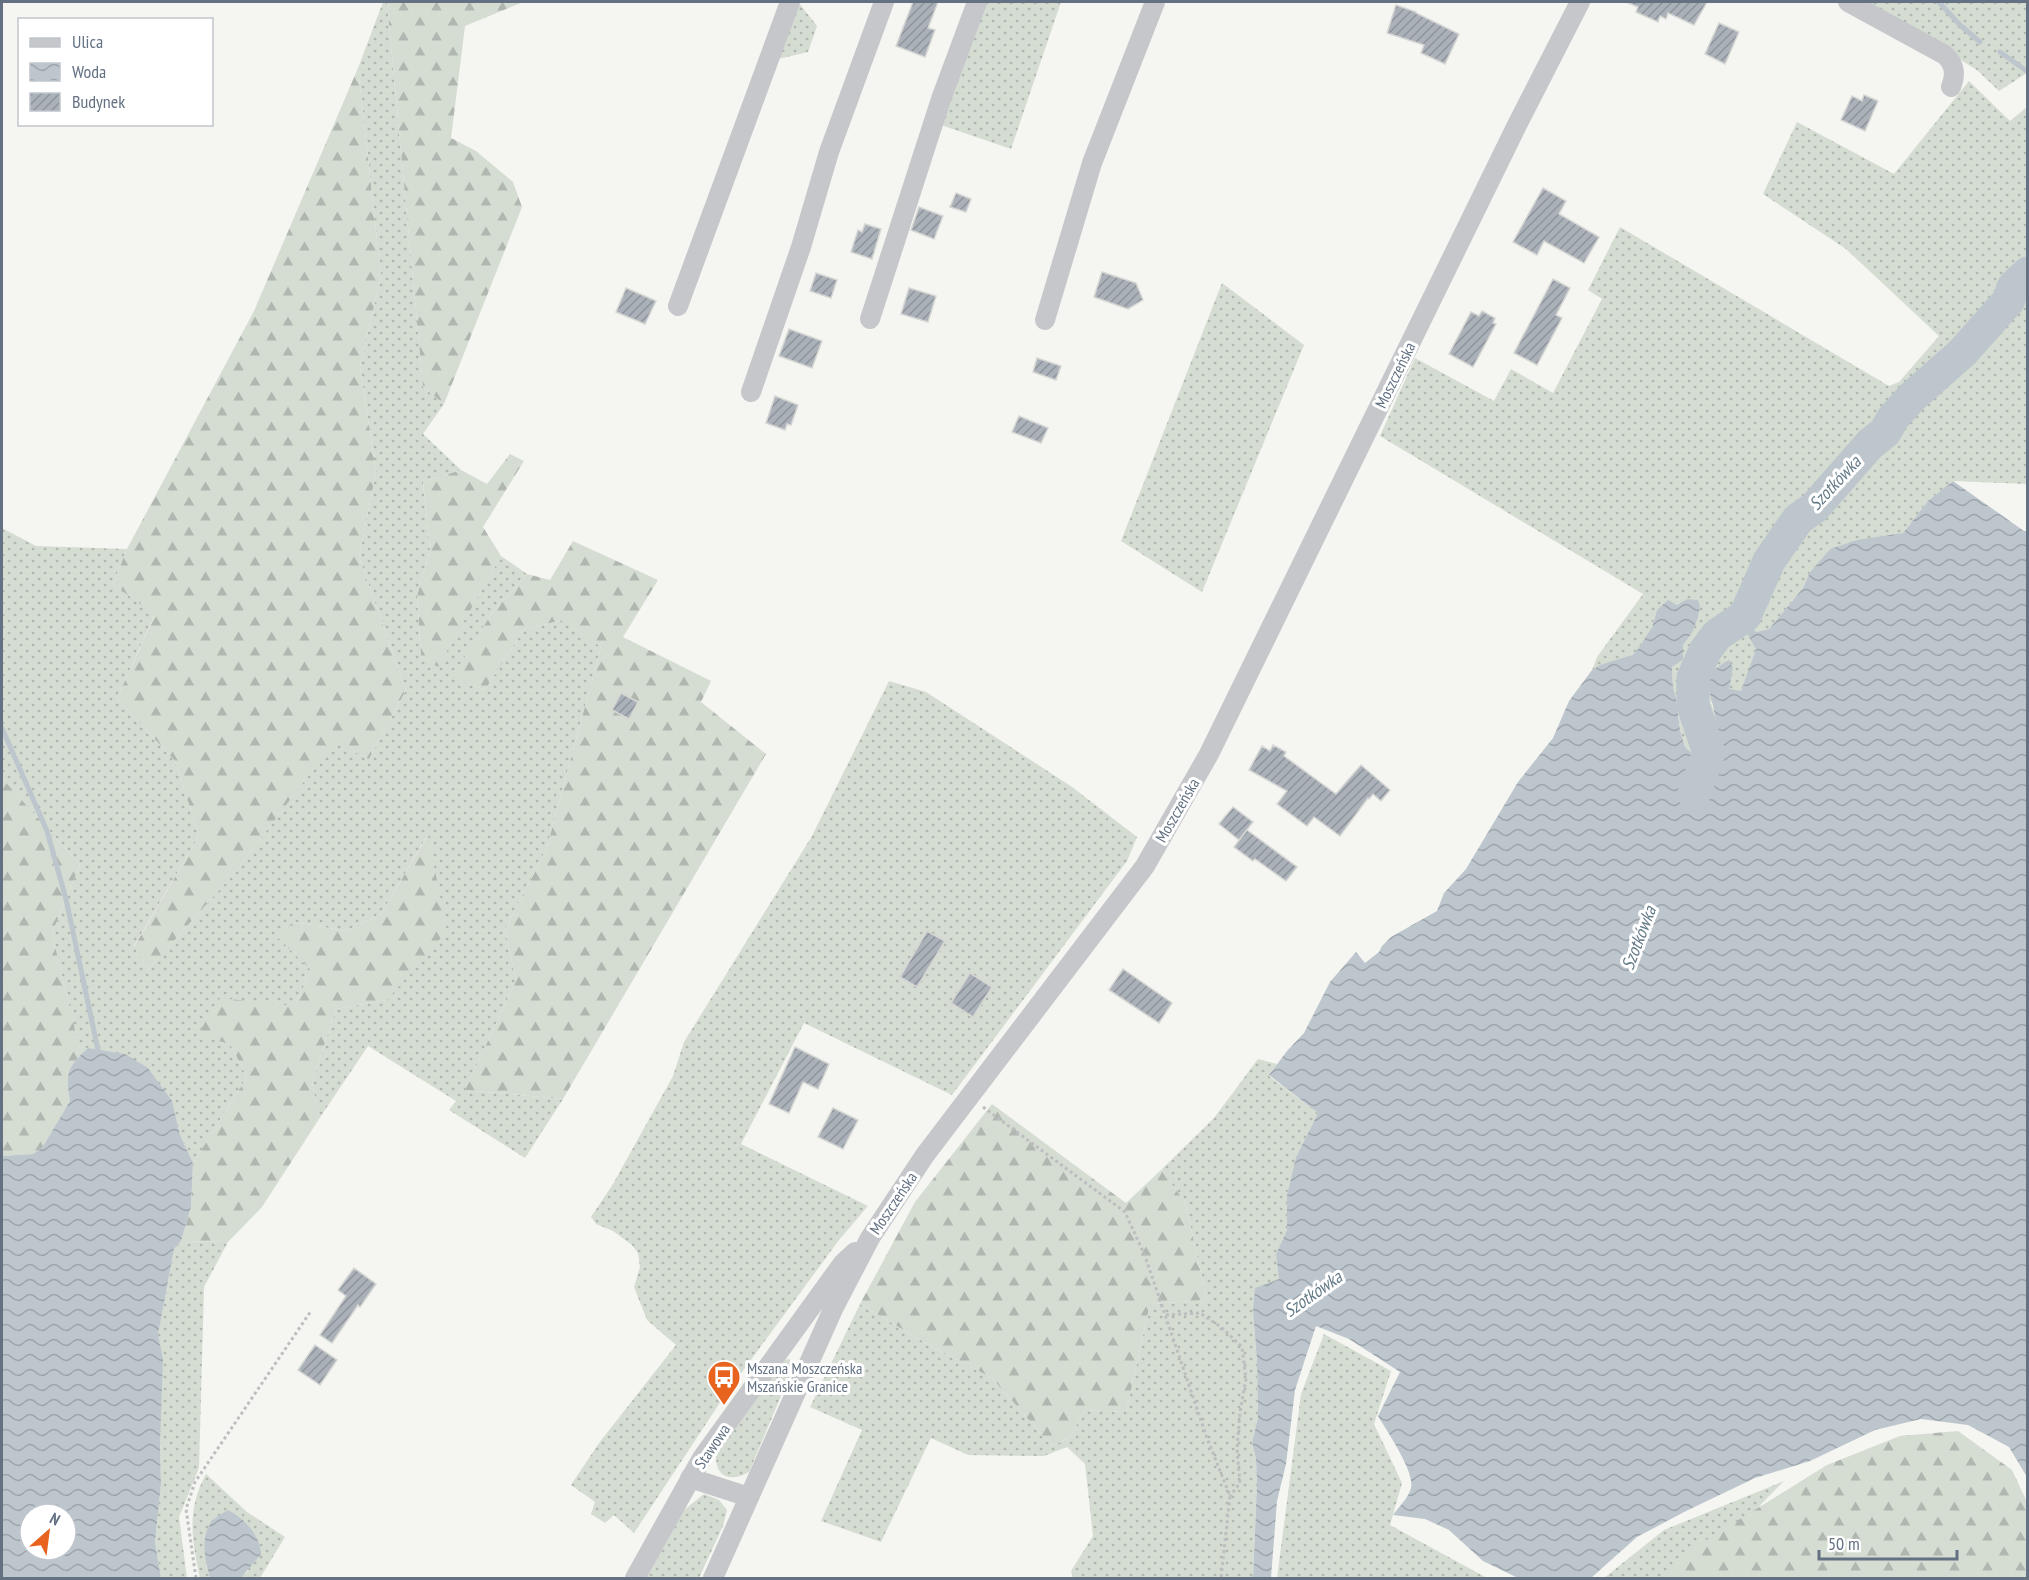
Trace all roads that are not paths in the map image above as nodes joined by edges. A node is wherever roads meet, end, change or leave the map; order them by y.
1 (790, 2) edge
2 (884, 2) edge
3 (977, 2) edge
4 (1155, 2) edge
5 (1580, 2) edge
6 (1848, 2) edge
7 (1951, 87) dead end
8 (678, 306) dead end
9 (870, 319) dead end
10 (1045, 320) dead end
11 (751, 392) dead end
12 (870, 1238) junction
13 (690, 1478) junction
14 (749, 1497) junction
15 (635, 1578) edge
16 (712, 1578) edge

1 - 8 street
2 - 11 street
3 - 9 street
4 - 10 street
5 - 12 street, Moszczeńska
6 - 7 street
12 - 13 street, Stawowa
12 - 14 street, Moszczeńska
13 - 14 street
13 - 15 street, Stawowa
14 - 16 street, Moszczeńska

